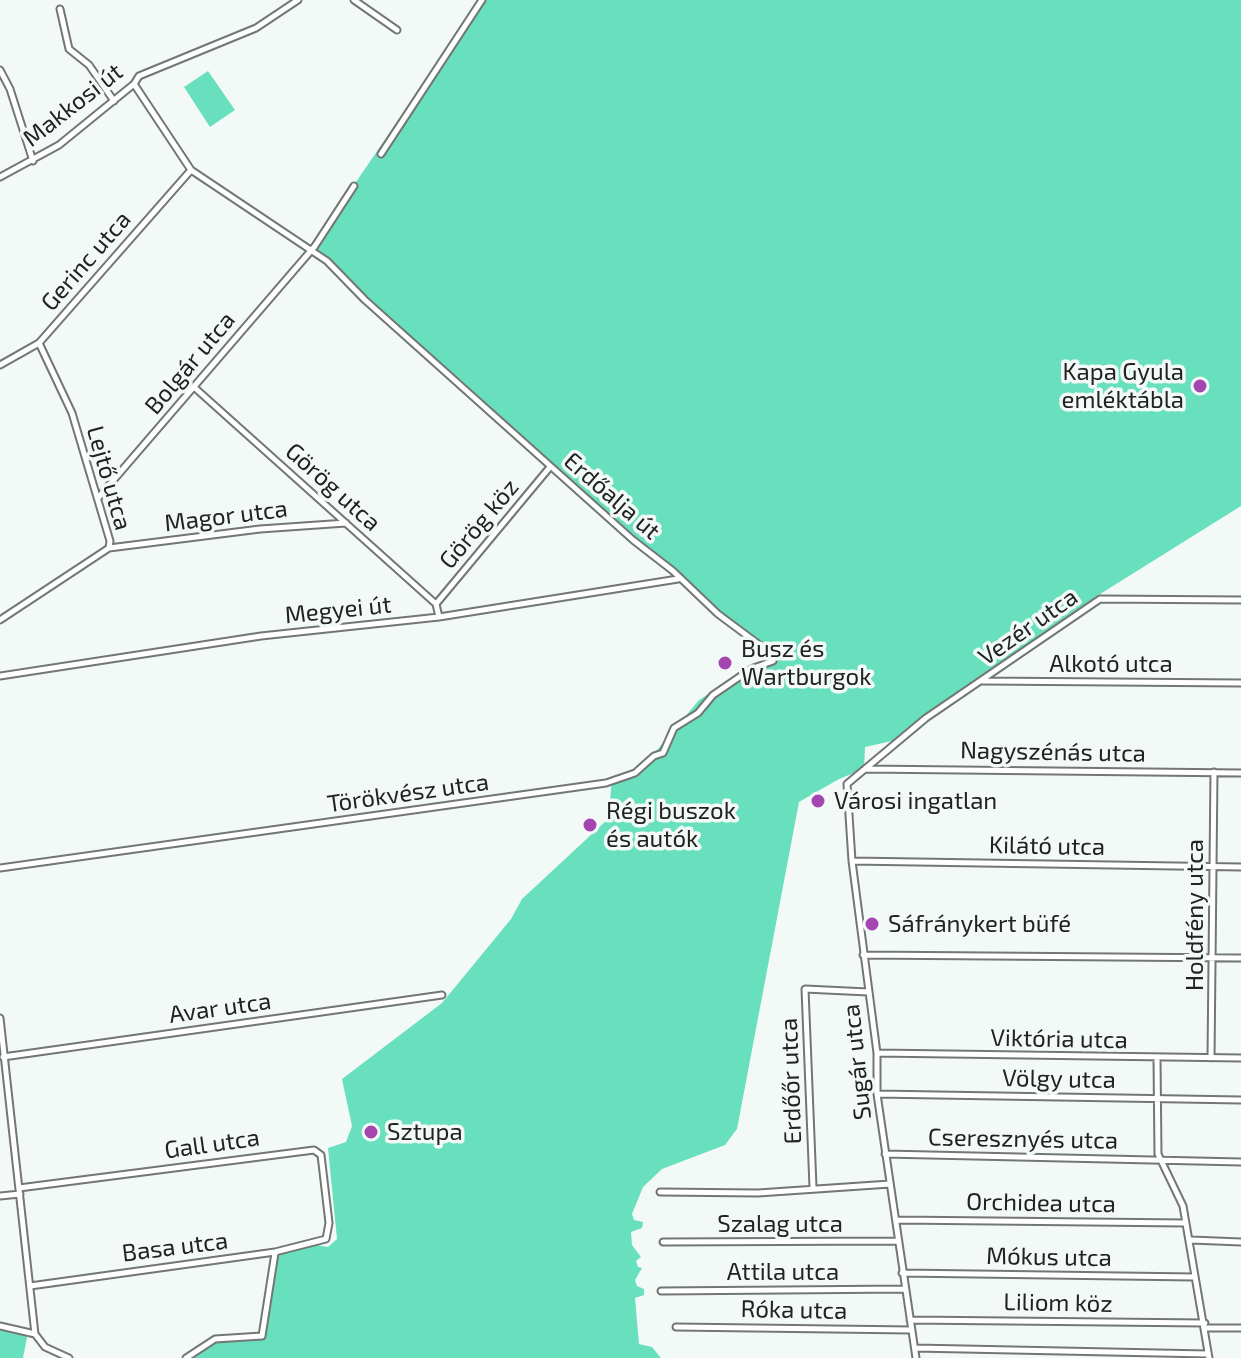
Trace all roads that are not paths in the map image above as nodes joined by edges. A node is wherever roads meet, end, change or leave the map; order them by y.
1 (298, 0) edge
2 (354, 0) edge
3 (482, 0) edge
4 (60, 9) dead end
5 (397, 30) dead end
6 (0, 70) edge
7 (134, 84) junction
8 (114, 101) junction
9 (381, 154) dead end
10 (33, 161) junction
11 (191, 170) junction
12 (0, 177) edge
13 (354, 186) dead end
14 (309, 251) junction
15 (39, 343) junction
16 (0, 365) edge
17 (195, 388) junction
18 (551, 466) junction
19 (98, 498) junction
20 (347, 523) junction
21 (109, 548) junction
22 (678, 579) junction
23 (1241, 600) edge
24 (436, 604) junction
25 (439, 617) junction
26 (0, 620) edge
27 (773, 661) joint
28 (0, 676) edge
29 (981, 681) junction
30 (1241, 683) edge
31 (864, 769) junction
32 (1214, 772) junction
33 (1241, 773) edge
34 (852, 861) junction
35 (1214, 866) junction
36 (1241, 867) edge
37 (0, 868) edge
38 (863, 955) junction
39 (1213, 958) junction
40 (1241, 958) edge
41 (868, 992) junction
42 (442, 995) dead end
43 (0, 1018) edge
44 (877, 1053) junction
45 (3, 1057) junction
46 (1211, 1058) junction
47 (1241, 1058) edge
48 (1157, 1059) junction
49 (877, 1094) junction
50 (1157, 1098) junction
51 (1241, 1100) edge
52 (885, 1154) junction
53 (1159, 1160) junction
54 (1241, 1162) edge
55 (890, 1184) junction
56 (813, 1187) junction
57 (20, 1191) junction
58 (660, 1192) dead end
59 (0, 1196) edge
60 (896, 1220) junction
61 (1186, 1223) junction
62 (324, 1239) joint
63 (1191, 1240) junction
64 (897, 1241) junction
65 (663, 1242) dead end
66 (1241, 1242) edge
67 (275, 1252) junction
68 (902, 1273) junction
69 (1195, 1277) junction
70 (30, 1286) junction
71 (905, 1289) junction
72 (661, 1291) dead end
73 (910, 1320) junction
74 (0, 1326) edge
75 (1205, 1326) junction
76 (676, 1327) dead end
77 (1241, 1328) edge
78 (911, 1330) junction
79 (35, 1334) junction
80 (915, 1348) junction
81 (1209, 1356) edge
82 (69, 1358) edge
83 (186, 1358) edge
84 (916, 1358) edge

1 - 7 street, Makkosi út
2 - 5 street
3 - 9 street
4 - 8 street
6 - 10 street
7 - 8 street, Makkosi út
7 - 11 street
8 - 10 street, Makkosi út
10 - 12 street, Makkosi út
11 - 14 street, Erdőalja út
11 - 15 street, Gerinc utca
13 - 14 street, Bolgár utca
14 - 17 street, Bolgár utca
14 - 18 street, Erdőalja út
15 - 16 street, Gerinc utca
15 - 19 street, Lejtő utca
17 - 19 street, Bolgár utca
17 - 20 street, Görög utca
18 - 22 street, Erdőalja út
18 - 24 street, Görög köz
19 - 21 street, Lejtő utca
20 - 21 street, Magor utca
20 - 24 street, Görög utca
21 - 26 street, Lejtő utca
22 - 25 street, Megyei út
22 - 27 street, Erdőalja út
23 - 29 street, Vezér utca
24 - 25 street
25 - 28 street, Megyei út
27 - 37 street, Törökvész utca
29 - 30 street, Alkotó utca
29 - 31 street, Vezér utca
31 - 32 street, Nagyszénás utca
31 - 34 street, Sugár utca
32 - 33 street, Nagyszénás utca
32 - 35 street, Holdfény utca
34 - 35 street, Kilátó utca
34 - 38 street, Sugár utca
35 - 36 street, Kilátó utca
35 - 39 street, Holdfény utca
38 - 39 street
38 - 41 street, Sugár utca
39 - 40 street
39 - 46 street, Holdfény utca
41 - 44 street, Sugár utca
41 - 56 street, Erdőőr utca
42 - 45 street, Avar utca
43 - 45 street
44 - 48 street, Viktória utca
44 - 49 street, Sugár utca
45 - 57 street
46 - 47 street, Viktória utca
46 - 48 street, Viktória utca
48 - 50 street
49 - 50 street, Völgy utca
49 - 52 street, Sugár utca
50 - 51 street, Völgy utca
50 - 53 street
52 - 53 street, Cseresznyés utca
52 - 55 street, Sugár utca
53 - 54 street, Cseresznyés utca
53 - 61 street
55 - 56 street
55 - 60 street, Sugár utca
56 - 58 street
57 - 59 street
57 - 62 street, Gall utca
57 - 70 street
60 - 61 street, Orchidea utca
60 - 64 street, Sugár utca
61 - 63 street
62 - 67 street, Basa utca
63 - 66 street
63 - 69 street
64 - 65 street, Szalag utca
64 - 68 street, Sugár utca
67 - 70 street, Basa utca
67 - 83 street
68 - 69 street, Mókus utca
68 - 71 street, Sugár utca
69 - 75 street
70 - 79 street
71 - 72 street, Attila utca
71 - 73 street, Sugár utca
73 - 75 street, Liliom köz
73 - 78 street, Sugár utca
74 - 79 street
75 - 77 street, Liliom köz
75 - 81 street
76 - 78 street, Róka utca
78 - 80 street, Sugár utca
79 - 82 street
80 - 81 street
80 - 84 street, Sugár utca

